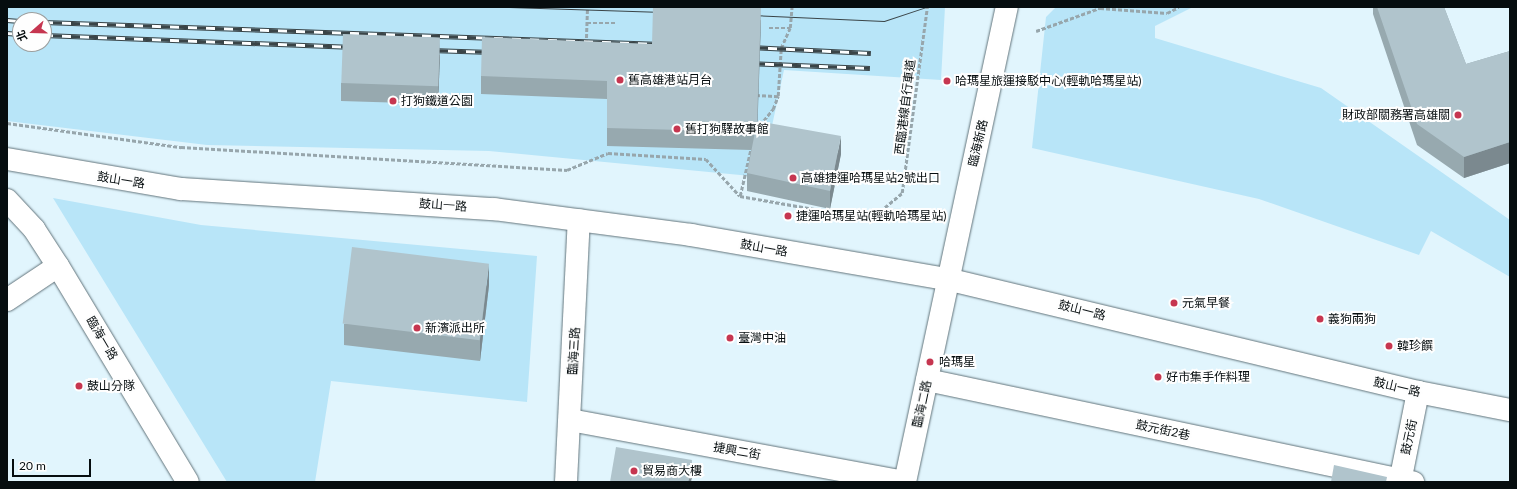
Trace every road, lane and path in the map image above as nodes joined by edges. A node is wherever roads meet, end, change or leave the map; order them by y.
1 (587, 7) edge
2 (792, 7) edge
3 (927, 7) edge
4 (1007, 7) edge
5 (1179, 7) edge
6 (587, 23) junction
7 (616, 23) dead end
8 (769, 28) dead end
9 (790, 28) junction
10 (1036, 31) dead end
11 (586, 48) edge
12 (747, 94) edge
13 (778, 96) junction
14 (7, 122) edge
15 (755, 130) edge
16 (752, 143) edge
17 (7, 159) edge
18 (747, 164) junction
19 (752, 164) edge
20 (740, 196) junction
21 (7, 200) edge
22 (579, 220) junction
23 (58, 266) junction
24 (947, 279) junction
25 (7, 300) edge
26 (927, 380) junction
27 (1418, 392) junction
28 (1510, 410) edge
29 (570, 420) junction
30 (1404, 481) edge
31 (188, 482) edge
32 (566, 482) edge
33 (904, 482) edge

1 - 6 path
2 - 9 path
3 - 20 path, 西臨港線自行車道
4 - 24 street, 臨海新路
5 - 10 path
6 - 7 path
6 - 11 path
8 - 9 path
9 - 13 path
12 - 13 path
13 - 15 path
14 - 20 path
16 - 18 path
17 - 22 street, 鼓山一路
18 - 19 path
18 - 20 path
21 - 23 street, 臨海一路
22 - 24 street, 鼓山一路
22 - 29 street, 臨海三路
23 - 25 street
23 - 31 street, 臨海一路
24 - 26 street, 臨海二路
24 - 27 street, 鼓山一路
26 - 30 street, 鼓元街2巷
26 - 33 street, 臨海二路
27 - 28 street, 鼓山一路
27 - 30 street, 鼓元街
29 - 32 street, 臨海三路
29 - 33 street, 捷興二街

